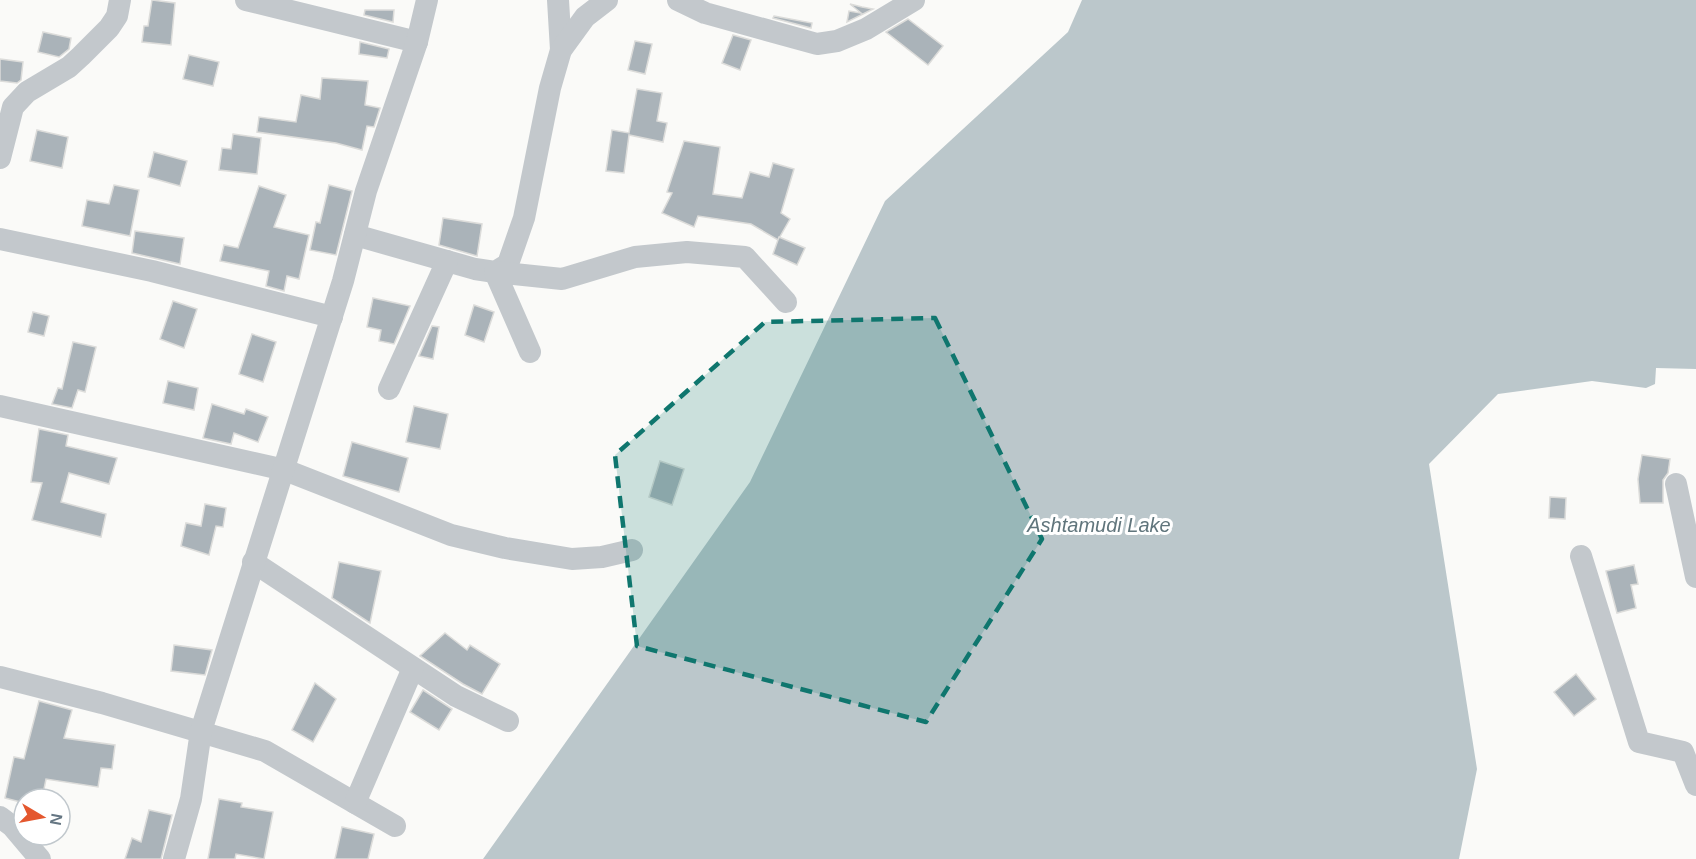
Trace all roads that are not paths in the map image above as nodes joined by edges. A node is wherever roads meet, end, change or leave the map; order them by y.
1 (120, 0) edge
2 (246, 0) edge
3 (427, 0) edge
4 (558, 0) edge
5 (607, 0) edge
6 (914, 0) edge
7 (691, 4) edge
8 (417, 42) junction
9 (561, 50) junction
10 (0, 158) edge
11 (355, 235) junction
12 (0, 239) edge
13 (447, 261) junction
14 (495, 272) junction
15 (786, 302) dead end
16 (332, 317) junction
17 (530, 352) dead end
18 (389, 389) dead end
19 (0, 406) edge
20 (285, 470) junction
21 (1676, 484) dead end
22 (632, 550) dead end
23 (1581, 556) dead end
24 (254, 562) junction
25 (1696, 577) edge
26 (414, 668) junction
27 (0, 677) edge
28 (508, 721) dead end
29 (201, 731) junction
30 (1696, 785) edge
31 (355, 803) junction
32 (0, 817) edge
33 (395, 826) dead end
34 (40, 859) edge
35 (174, 859) edge

1 - 10 street
2 - 8 street
3 - 8 street
4 - 9 street
5 - 9 street
6 - 7 street
8 - 11 street
9 - 14 street
11 - 13 street
11 - 16 street
12 - 16 street
13 - 14 street
13 - 18 street
14 - 15 street
14 - 17 street
16 - 20 street
19 - 20 street
20 - 22 street
20 - 24 street
21 - 25 street
23 - 30 street
24 - 26 street
24 - 29 street
26 - 28 street
26 - 31 street
27 - 29 street
29 - 31 street
29 - 35 street
31 - 33 street
32 - 34 street

